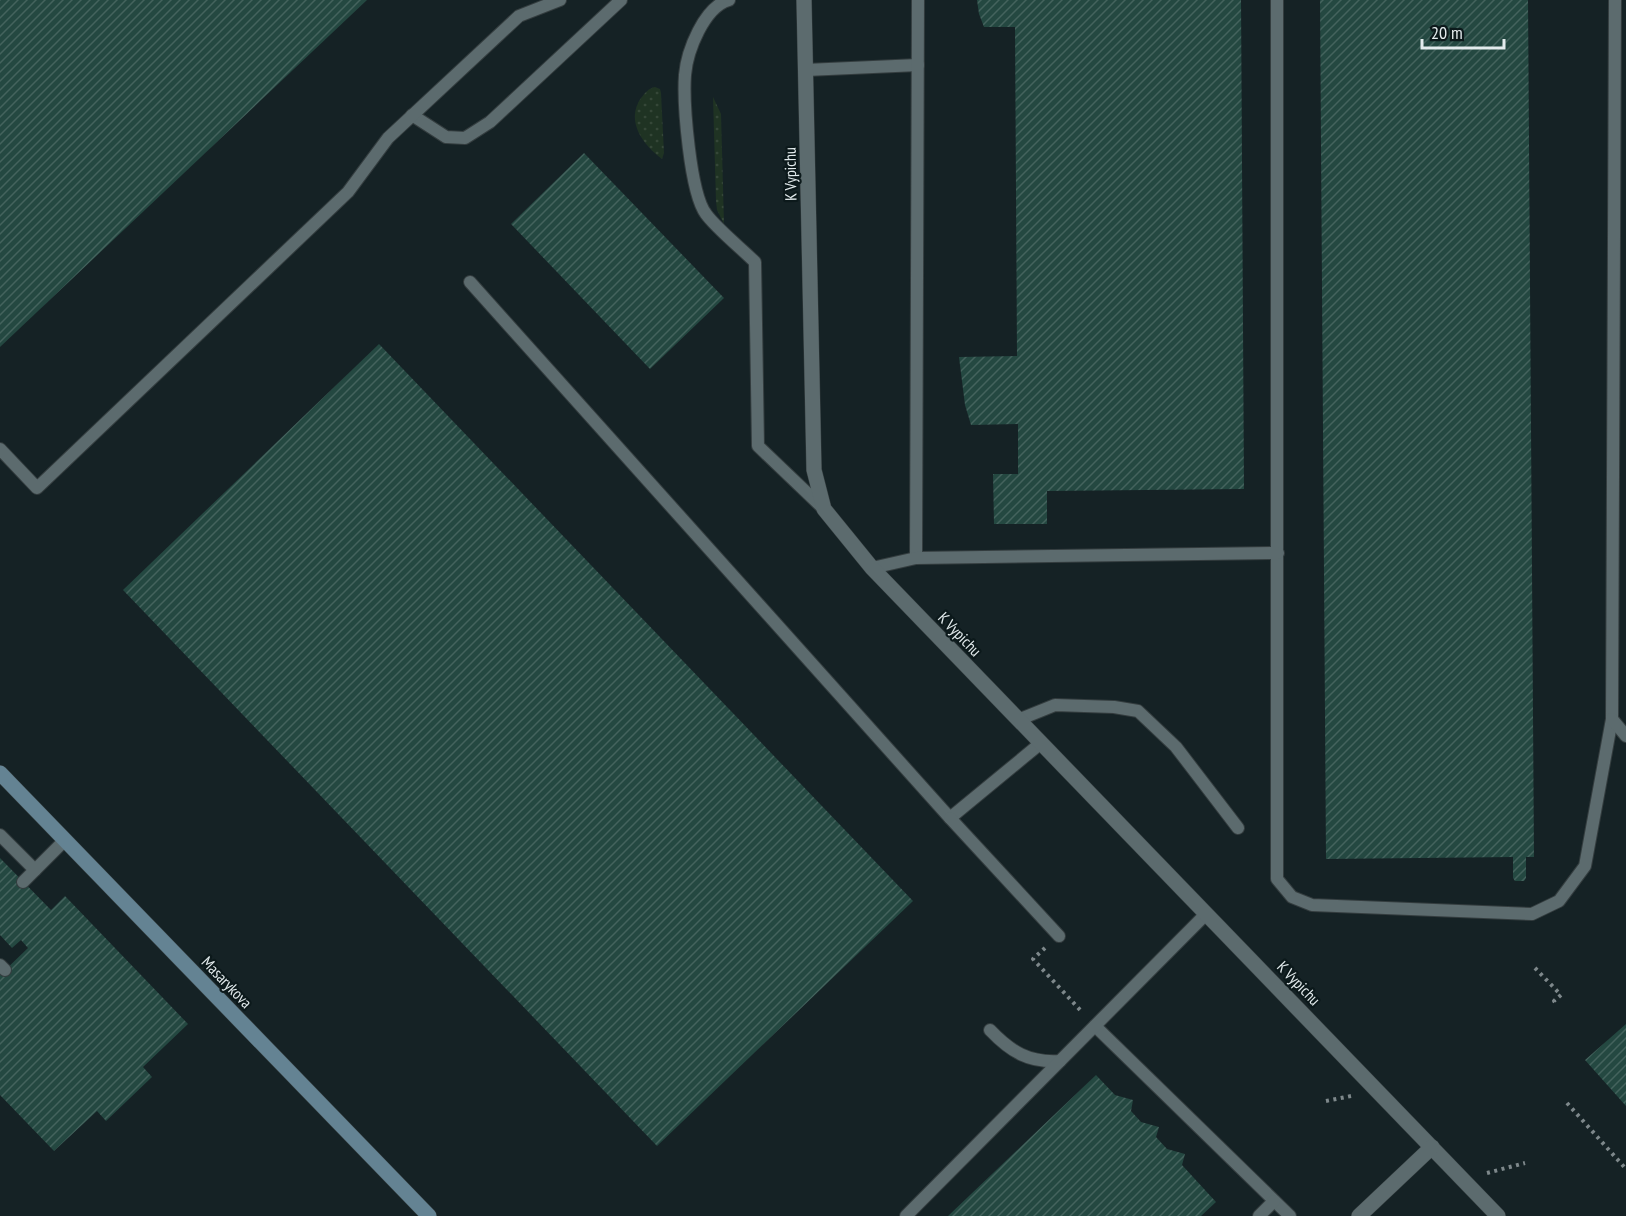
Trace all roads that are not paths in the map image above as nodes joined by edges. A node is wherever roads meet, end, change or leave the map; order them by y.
1 (560, 0) edge
2 (621, 0) edge
3 (729, 0) edge
4 (804, 0) edge
5 (918, 0) edge
6 (1277, 0) edge
7 (1614, 0) edge
8 (918, 65) junction
9 (806, 70) junction
10 (412, 115) junction
11 (470, 282) dead end
12 (0, 449) edge
13 (824, 509) junction
14 (1278, 553) junction
15 (916, 558) junction
16 (872, 568) junction
17 (1612, 719) junction
18 (1018, 720) junction
19 (1626, 736) edge
20 (1041, 743) junction
21 (0, 773) edge
22 (950, 818) junction
23 (1238, 828) dead end
24 (0, 835) edge
25 (65, 840) junction
26 (35, 870) junction
27 (24, 882) dead end
28 (1206, 914) junction
29 (1059, 936) road end
30 (1095, 1026) junction
31 (990, 1030) dead end
32 (1060, 1061) junction
33 (1432, 1147) junction
34 (1274, 1201) junction
35 (429, 1216) edge
36 (906, 1216) edge
37 (1259, 1216) edge
38 (1290, 1216) edge
39 (1359, 1216) edge
40 (1498, 1216) edge

1 - 10 lane
2 - 10 lane
3 - 13 lane
4 - 9 street, K Vypichu
5 - 8 lane
6 - 14 lane
7 - 17 lane
8 - 9 lane
8 - 15 lane
9 - 13 street, K Vypichu
10 - 12 lane
11 - 22 lane
13 - 16 street, K Vypichu
14 - 15 lane
14 - 17 lane
15 - 16 lane
16 - 18 street, K Vypichu
17 - 19 lane
18 - 20 street, K Vypichu
18 - 23 lane
20 - 22 lane
20 - 28 street, K Vypichu
21 - 25 main road, Masarykova
22 - 29 lane
24 - 26 lane
25 - 26 lane
25 - 35 main road, Masarykova
26 - 27 lane
28 - 30 lane
28 - 33 street, K Vypichu
30 - 32 lane
30 - 34 lane
31 - 32 lane
32 - 36 lane
33 - 39 street
33 - 40 street, K Vypichu
34 - 37 lane
34 - 38 lane

